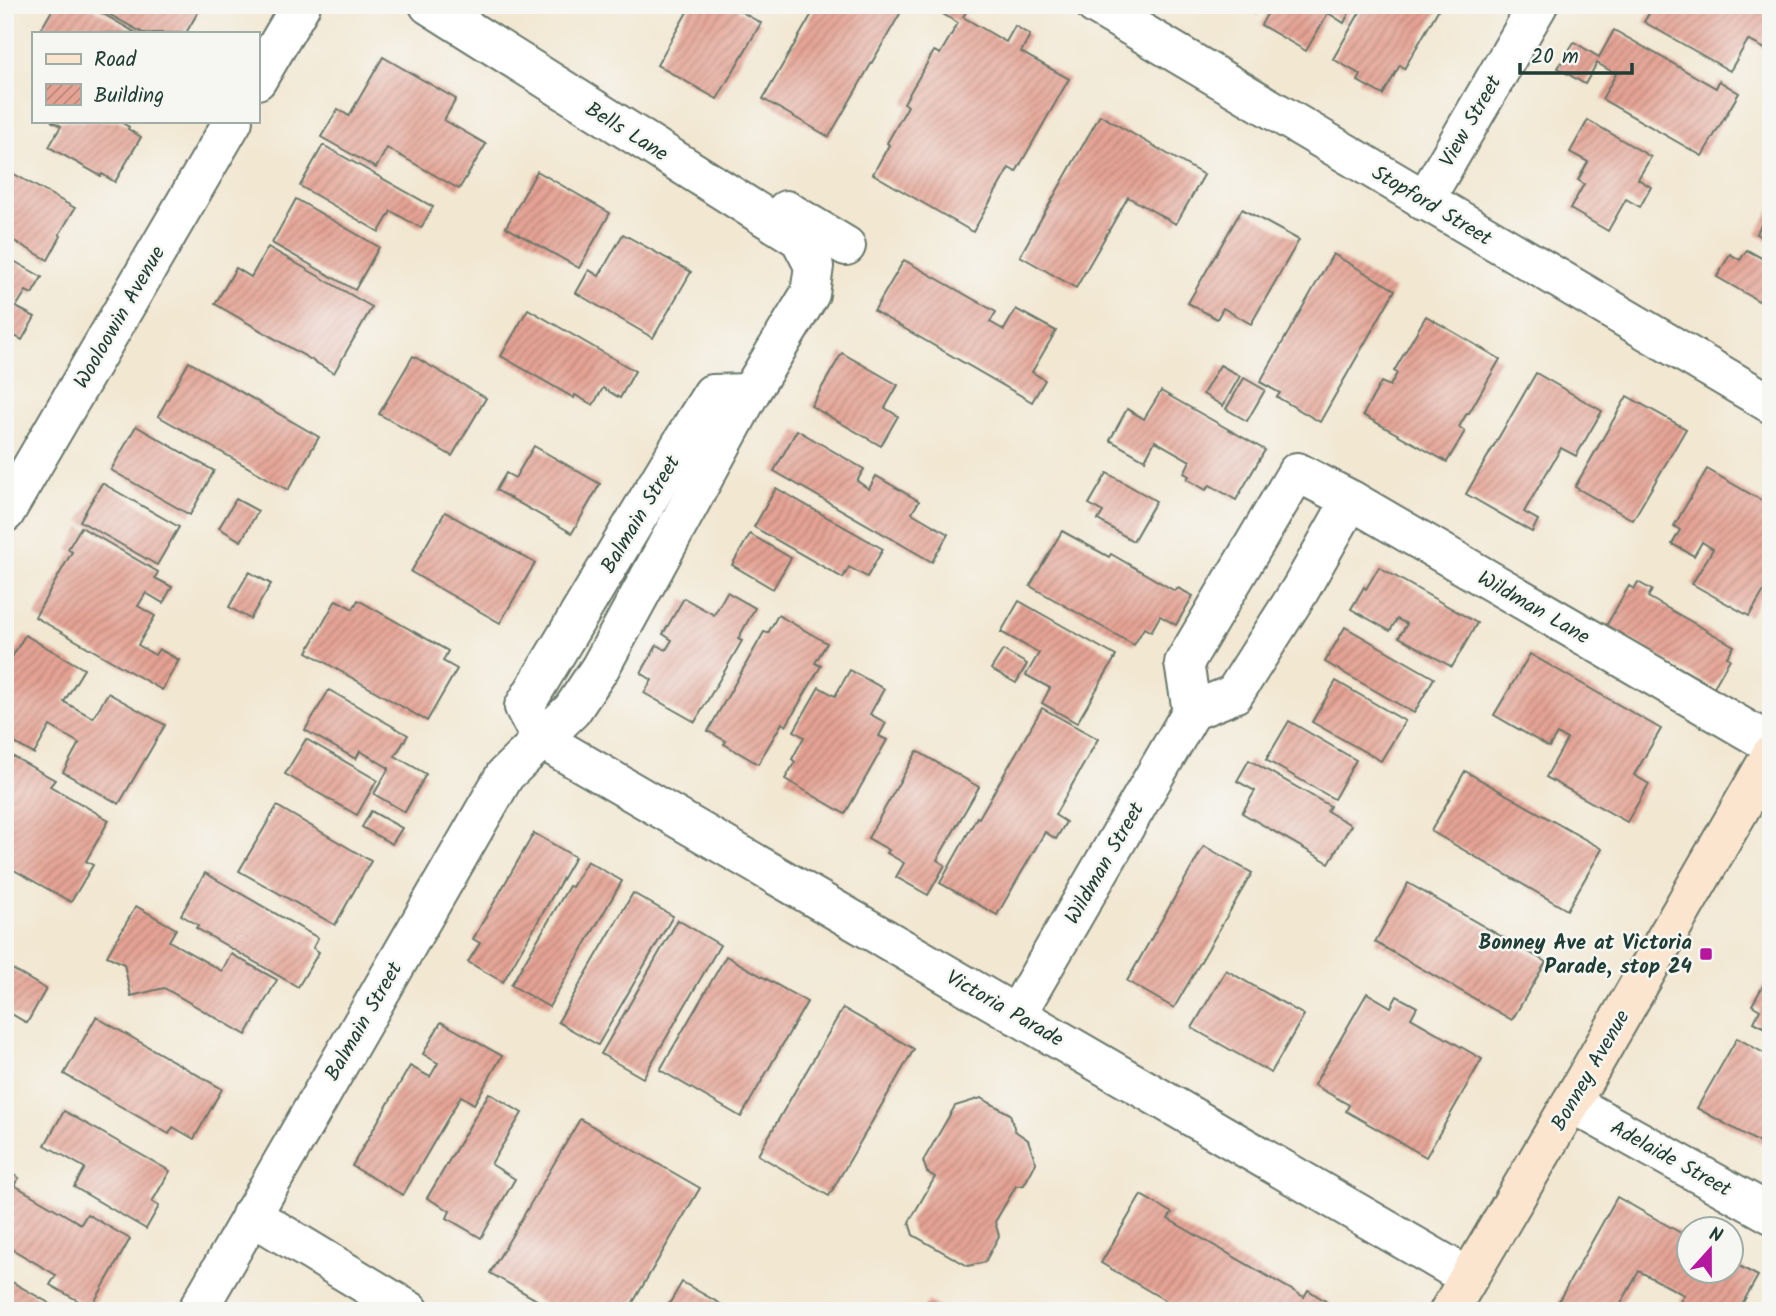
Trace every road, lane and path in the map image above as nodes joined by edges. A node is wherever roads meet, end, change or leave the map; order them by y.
1 (301, 5) edge
2 (429, 5) edge
3 (1095, 5) edge
4 (1538, 5) edge
5 (259, 77) edge
6 (232, 122) edge
7 (677, 162) junction
8 (1424, 201) junction
9 (846, 246) dead end
10 (814, 266) joint
11 (1771, 404) edge
12 (1351, 500) junction
13 (5, 513) edge
14 (1192, 711) junction
15 (541, 739) junction
16 (1771, 744) edge
17 (1771, 755) edge
18 (1016, 1015) junction
19 (1571, 1102) junction
20 (1771, 1214) edge
21 (251, 1215) junction
22 (1468, 1277) junction
23 (197, 1311) edge
24 (410, 1311) edge
25 (1449, 1311) edge

1 - 5 street
2 - 7 street, Bells Lane
3 - 8 street, Stopford Street
4 - 8 street, View Street
6 - 13 street, Wooloowin Avenue
7 - 9 street
7 - 10 street, Bells Lane
8 - 11 street, Stopford Street
10 - 15 street, Balmain Street
12 - 14 street
12 - 14 street, Wildman Lane
12 - 16 street, Wildman Lane
14 - 18 street, Wildman Street
15 - 18 street, Victoria Parade
15 - 21 street, Balmain Street
17 - 19 street, Bonney Avenue
18 - 22 street, Victoria Parade
19 - 20 street, Adelaide Street
19 - 22 street, Bonney Avenue
21 - 23 street, Balmain Street
21 - 24 street
22 - 25 street, Bonney Avenue

